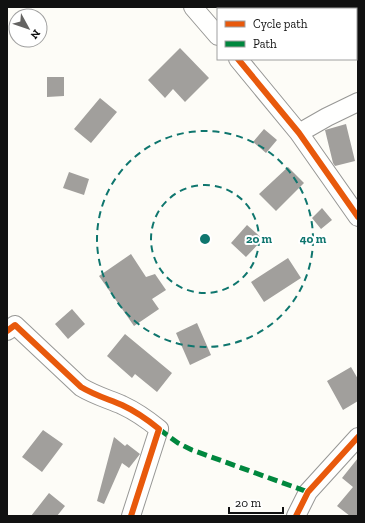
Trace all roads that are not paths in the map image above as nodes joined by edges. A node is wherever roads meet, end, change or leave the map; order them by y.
1 (193, 7) edge
2 (217, 35) edge
3 (239, 60) edge
4 (358, 102) edge
5 (299, 133) junction
6 (358, 217) edge
7 (10, 325) edge
8 (358, 437) edge
9 (131, 516) edge
10 (296, 516) edge

1 - 2 street
3 - 5 street
4 - 5 street
5 - 6 street
7 - 9 street
8 - 10 street

